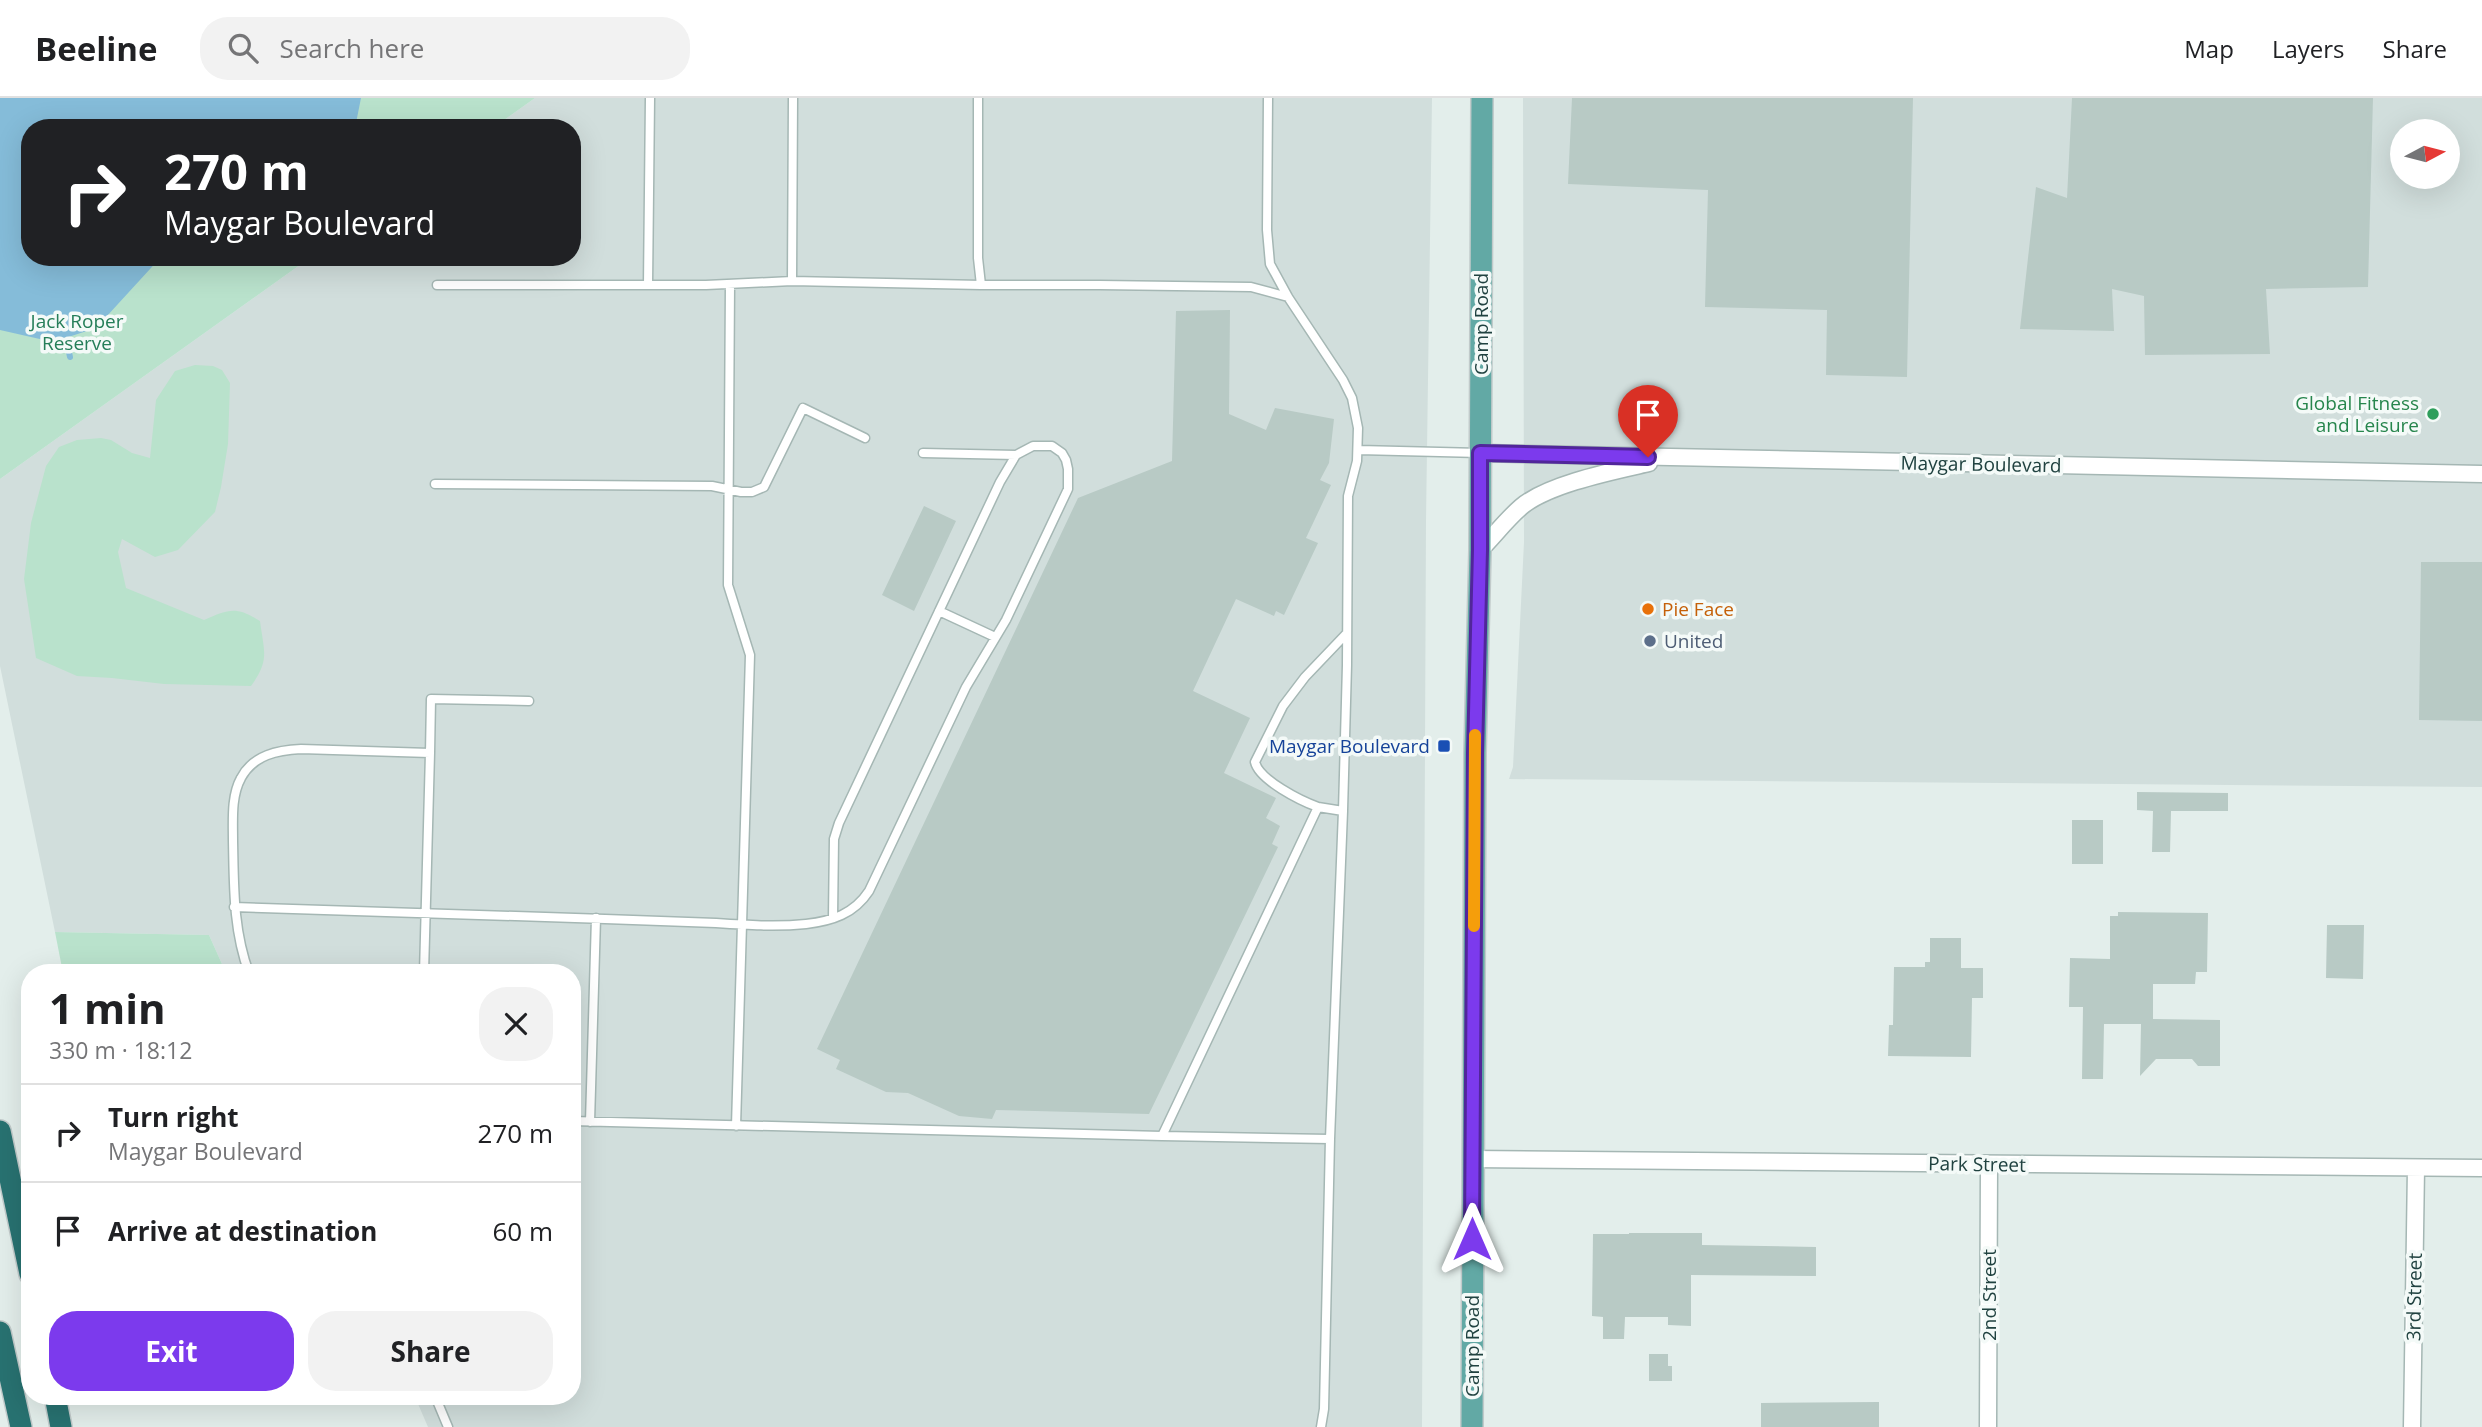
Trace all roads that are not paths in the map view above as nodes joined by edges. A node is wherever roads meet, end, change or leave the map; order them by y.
1 (650, 98) edge
2 (793, 98) edge
3 (978, 98) edge
4 (1268, 98) edge
5 (1482, 98) edge
6 (792, 281) junction
7 (730, 284) junction
8 (437, 285) dead end
9 (648, 285) junction
10 (981, 285) junction
11 (1288, 297) junction
12 (864, 438) dead end
13 (1359, 450) junction
14 (923, 453) dead end
15 (1480, 453) junction
16 (1016, 455) junction
17 (1675, 458) junction
18 (2482, 474) edge
19 (435, 484) dead end
20 (729, 489) junction
21 (1480, 550) junction
22 (939, 611) junction
23 (1347, 633) junction
24 (995, 637) junction
25 (529, 701) dead end
26 (430, 753) junction
27 (1318, 807) junction
28 (1343, 811) junction
29 (234, 907) junction
30 (425, 914) junction
31 (834, 917) junction
32 (596, 918) junction
33 (741, 925) junction
34 (246, 964) edge
35 (424, 964) edge
36 (581, 1122) edge
37 (590, 1122) junction
38 (736, 1126) junction
39 (0, 1131) edge
40 (1162, 1136) junction
41 (1330, 1139) junction
42 (1472, 1159) junction
43 (1989, 1164) junction
44 (2416, 1168) junction
45 (2482, 1168) edge
46 (21, 1231) edge
47 (0, 1332) edge
48 (57, 1405) edge
49 (439, 1405) edge
50 (21, 1427) edge
51 (61, 1427) edge
52 (449, 1427) edge
53 (1321, 1427) edge
54 (1472, 1427) edge
55 (1988, 1427) edge
56 (2412, 1427) edge

1 - 9 lane
2 - 6 lane
3 - 10 lane
4 - 11 lane
5 - 15 main road, Camp Road
6 - 7 lane
6 - 10 lane
7 - 9 lane
7 - 20 lane
8 - 9 lane
10 - 11 lane
11 - 13 lane
12 - 20 lane
13 - 15 lane
13 - 23 lane
14 - 16 lane
15 - 17 street, Maygar Boulevard
15 - 21 main road, Camp Road
16 - 22 lane
16 - 24 lane
17 - 18 street, Maygar Boulevard
17 - 21 street
19 - 20 lane
20 - 33 lane
21 - 42 main road, Camp Road
22 - 24 lane
22 - 31 lane
23 - 27 lane
23 - 28 lane
24 - 31 lane
25 - 26 lane
26 - 29 lane
26 - 30 lane
27 - 28 lane
27 - 40 lane
28 - 41 lane
29 - 30 lane
29 - 34 lane
30 - 32 lane
30 - 35 lane
31 - 33 lane
32 - 33 lane
32 - 37 lane
33 - 38 lane
36 - 37 lane
37 - 38 lane
38 - 40 lane
39 - 46 highway
40 - 41 lane
41 - 53 lane
42 - 43 street, Park Street
42 - 54 main road, Camp Road
43 - 44 street, Park Street
43 - 55 street, 2nd Street
44 - 45 street, Park Street
44 - 56 street, 3rd Street
47 - 50 highway
48 - 51 highway
49 - 52 lane

